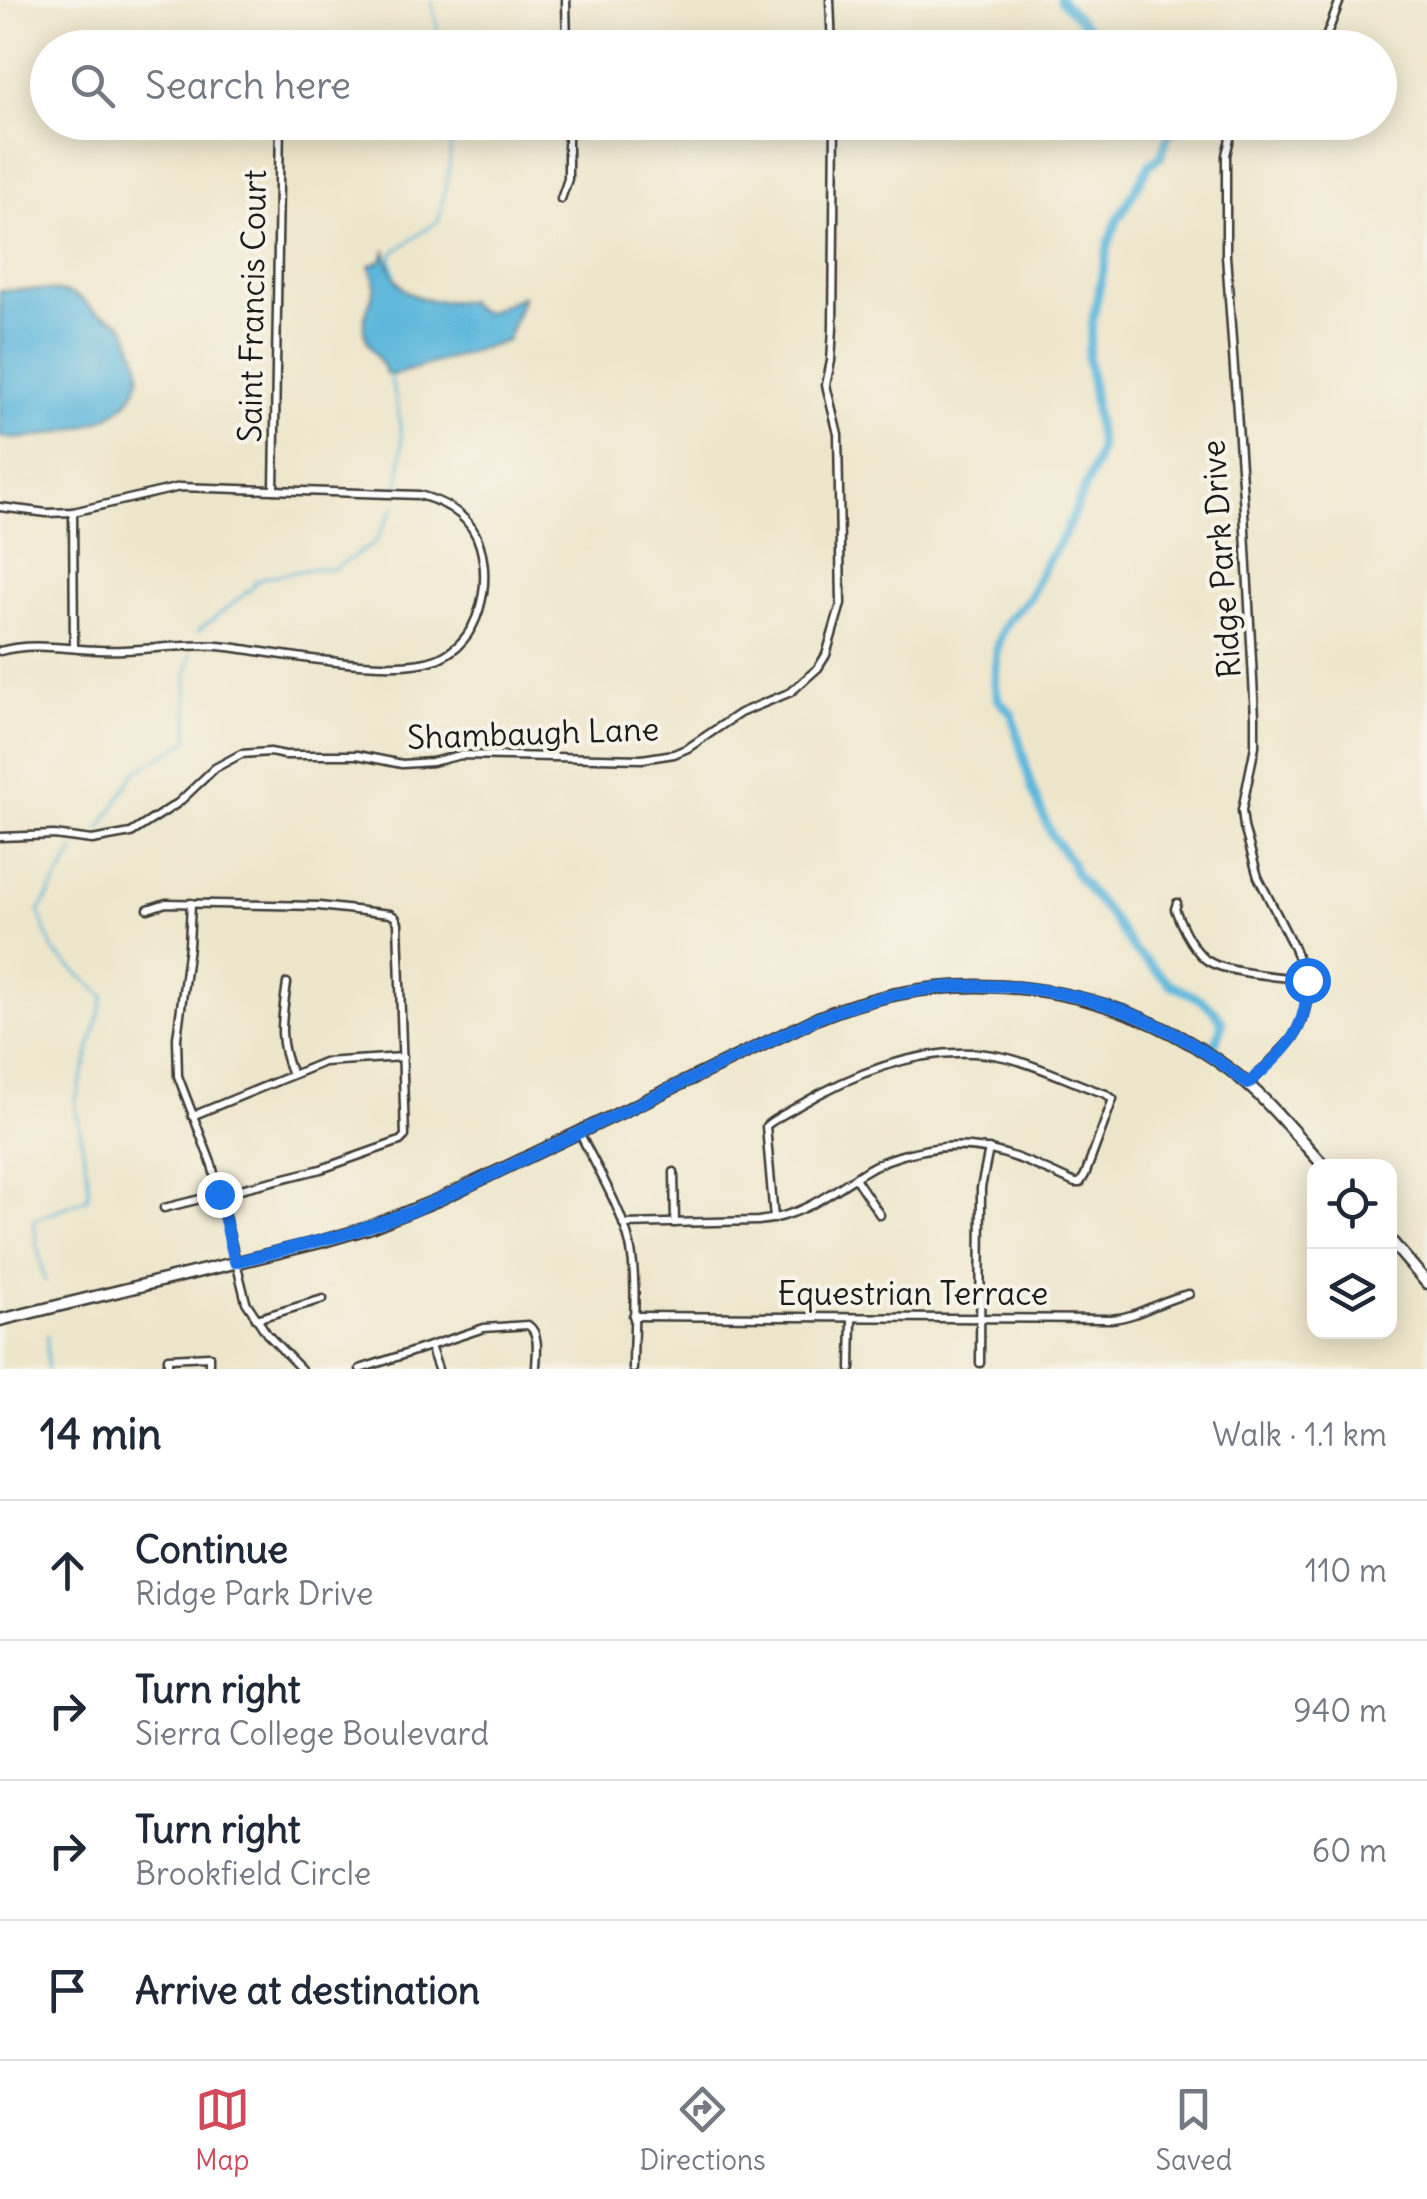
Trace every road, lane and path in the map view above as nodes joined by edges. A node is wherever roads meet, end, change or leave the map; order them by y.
1 (566, 0) edge
2 (830, 0) edge
3 (1340, 0) edge
4 (567, 30) edge
5 (831, 30) edge
6 (1329, 30) edge
7 (280, 140) edge
8 (568, 140) edge
9 (835, 140) edge
10 (1230, 140) edge
11 (560, 199) dead end
12 (274, 490) junction
13 (0, 507) edge
14 (73, 512) junction
15 (74, 648) junction
16 (0, 652) edge
17 (0, 837) edge
18 (1177, 903) dead end
19 (191, 904) junction
20 (148, 909) dead end
21 (1307, 980) junction
22 (288, 984) dead end
23 (403, 1057) junction
24 (292, 1074) junction
25 (1248, 1084) junction
26 (192, 1116) junction
27 (579, 1132) junction
28 (989, 1149) junction
29 (1318, 1159) edge
30 (674, 1172) dead end
31 (855, 1178) junction
32 (219, 1194) junction
33 (164, 1208) dead end
34 (880, 1215) dead end
35 (774, 1220) junction
36 (675, 1223) junction
37 (624, 1224) junction
38 (1397, 1248) edge
39 (235, 1262) junction
40 (1427, 1283) edge
41 (1188, 1294) dead end
42 (323, 1298) dead end
43 (633, 1316) junction
44 (852, 1318) junction
45 (980, 1318) junction
46 (256, 1319) junction
47 (0, 1320) edge
48 (430, 1346) junction
49 (980, 1362) dead end
50 (168, 1369) edge
51 (209, 1369) edge
52 (301, 1369) edge
53 (360, 1369) edge
54 (438, 1369) edge
55 (536, 1369) edge
56 (633, 1369) edge
57 (852, 1369) edge

1 - 4 street
2 - 5 street
3 - 6 street
7 - 12 street, Saint Francis Court
8 - 11 street
9 - 17 street, Shambaugh Lane
10 - 21 street, Ridge Park Drive
12 - 14 street
12 - 15 street
13 - 14 street
14 - 15 street
15 - 16 street
18 - 21 street
19 - 20 street
19 - 23 street
19 - 26 street
21 - 25 street
22 - 24 street
23 - 24 street
23 - 32 street
24 - 26 street
25 - 27 main road
25 - 29 main road
26 - 32 street
27 - 37 street
27 - 39 main road
28 - 31 street
28 - 35 street
28 - 45 street
30 - 36 street
31 - 34 street
31 - 35 street
32 - 33 street
32 - 39 street
35 - 36 street
36 - 37 street
37 - 43 street
38 - 40 main road
39 - 46 street
39 - 47 main road
41 - 45 street, Equestrian Terrace
42 - 46 street
43 - 44 street, Equestrian Terrace
43 - 56 street
44 - 45 street, Equestrian Terrace
44 - 57 street
45 - 49 street
46 - 52 street
48 - 53 street
48 - 54 street
48 - 55 street
50 - 51 street

